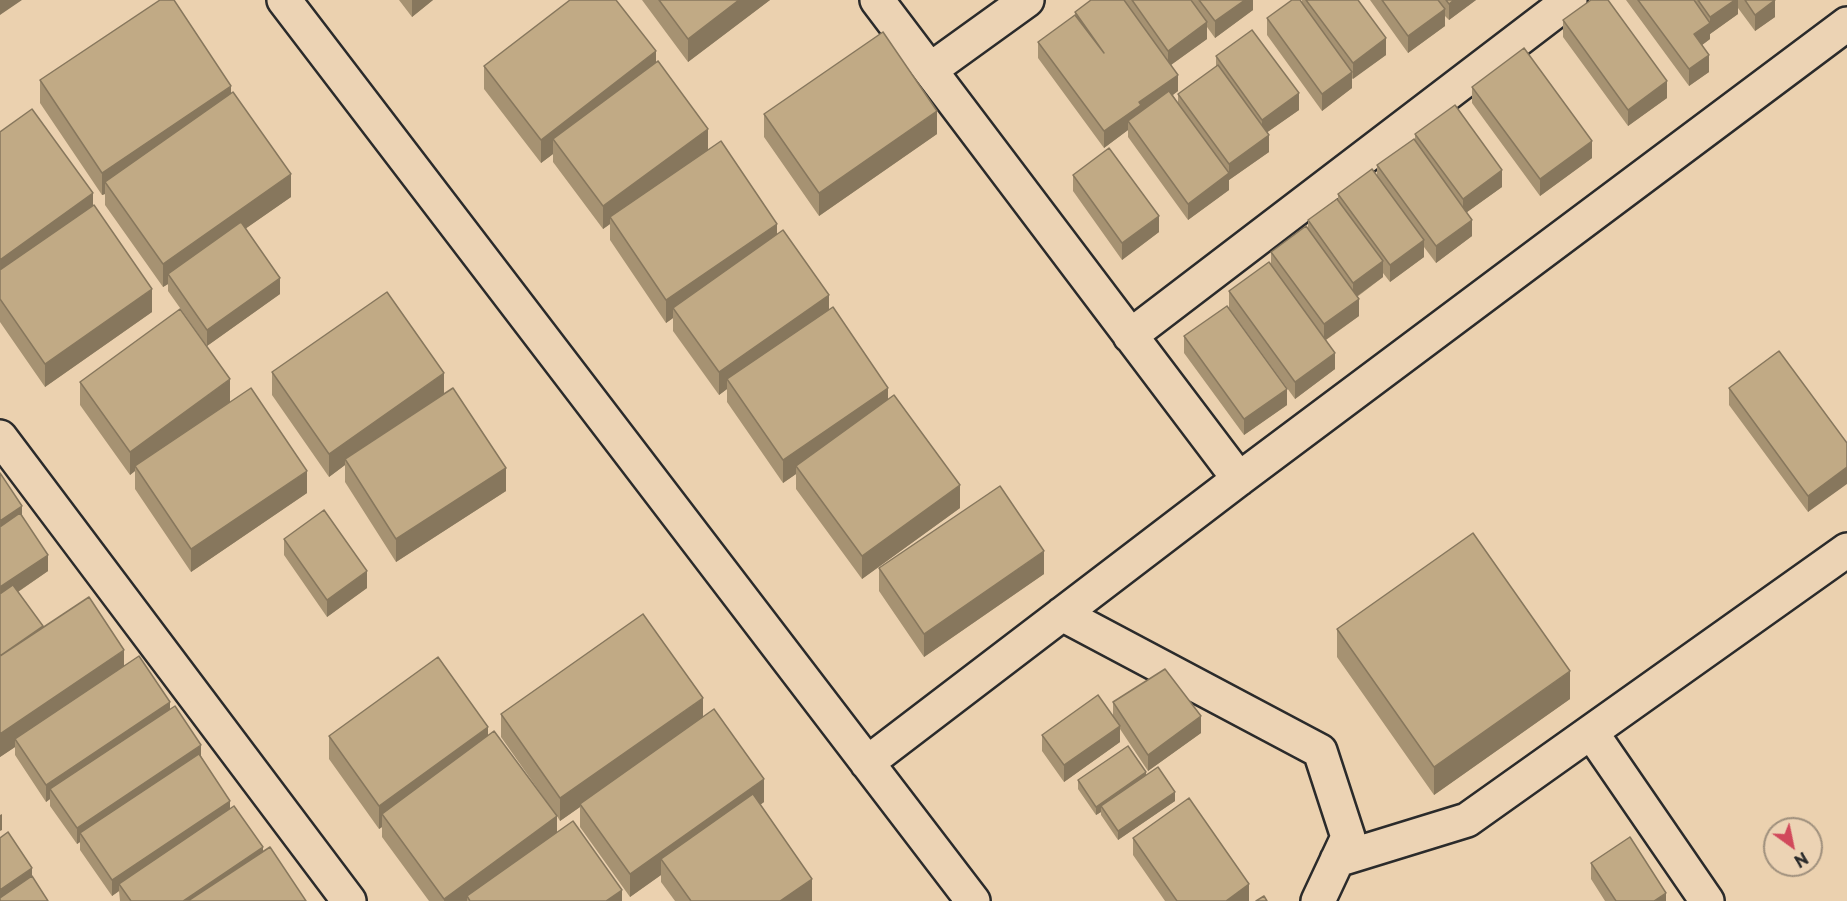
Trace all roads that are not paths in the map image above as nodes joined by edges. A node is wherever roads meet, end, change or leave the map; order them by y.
1 (284, 0) edge
2 (877, 0) edge
3 (1027, 0) edge
4 (1570, 0) edge
5 (1847, 24) edge
6 (930, 70) junction
7 (1130, 336) junction
8 (0, 437) edge
9 (1239, 479) junction
10 (1847, 550) edge
11 (1062, 614) junction
12 (1591, 732) junction
13 (867, 763) junction
14 (1337, 860) junction
15 (349, 901) edge
16 (973, 901) edge
17 (1318, 901) edge
18 (1707, 901) edge

1 - 13 street
2 - 6 street
3 - 6 street
4 - 7 street
5 - 9 street
6 - 7 street
7 - 9 street
8 - 15 street
9 - 11 street
10 - 12 street
11 - 13 street
11 - 14 street
12 - 14 street
12 - 18 street
13 - 16 street
14 - 17 street

